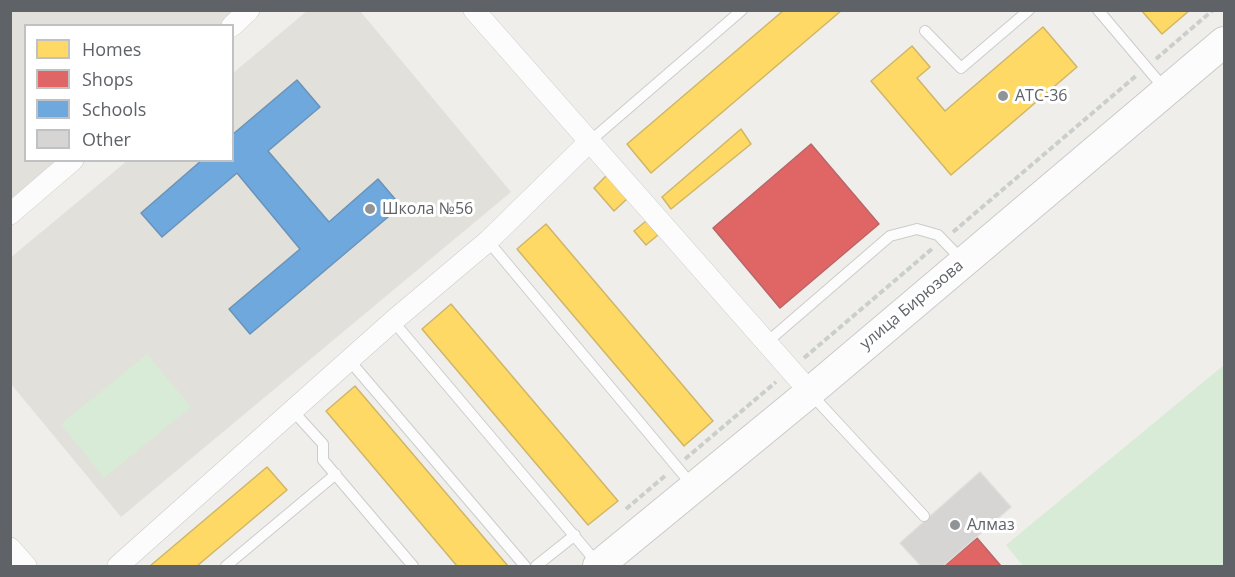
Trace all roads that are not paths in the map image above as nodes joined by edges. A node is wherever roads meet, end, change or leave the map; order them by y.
1 (249, 10) edge
2 (474, 10) edge
3 (742, 10) edge
4 (1029, 10) edge
5 (1098, 10) edge
6 (234, 24) edge
7 (926, 32) dead end
8 (1224, 42) edge
9 (1166, 91) junction
10 (589, 142) junction
11 (71, 162) edge
12 (10, 214) edge
13 (488, 241) junction
14 (963, 262) junction
15 (393, 321) junction
16 (766, 343) junction
17 (349, 360) junction
18 (810, 392) junction
19 (293, 411) junction
20 (336, 474) junction
21 (686, 477) junction
22 (924, 516) dead end
23 (574, 535) junction
24 (10, 548) edge
25 (599, 566) edge
26 (26, 567) edge
27 (118, 567) edge
28 (226, 567) edge
29 (413, 567) edge
30 (525, 567) edge
31 (536, 567) edge

1 - 6 street
2 - 10 street
3 - 10 lane
4 - 7 lane
5 - 9 lane
8 - 9 main road, улица Бирюзова
9 - 14 main road, улица Бирюзова
10 - 13 street
10 - 16 street
11 - 12 street
13 - 15 street
13 - 21 lane
14 - 16 lane
14 - 18 main road, улица Бирюзова
15 - 17 street
15 - 23 lane
16 - 18 street
17 - 19 street
17 - 30 lane
18 - 21 main road, улица Бирюзова
18 - 22 lane
19 - 20 lane
19 - 27 street
20 - 28 lane
20 - 29 lane
21 - 25 main road, улица Бирюзова
23 - 25 lane
23 - 31 lane
24 - 26 street

